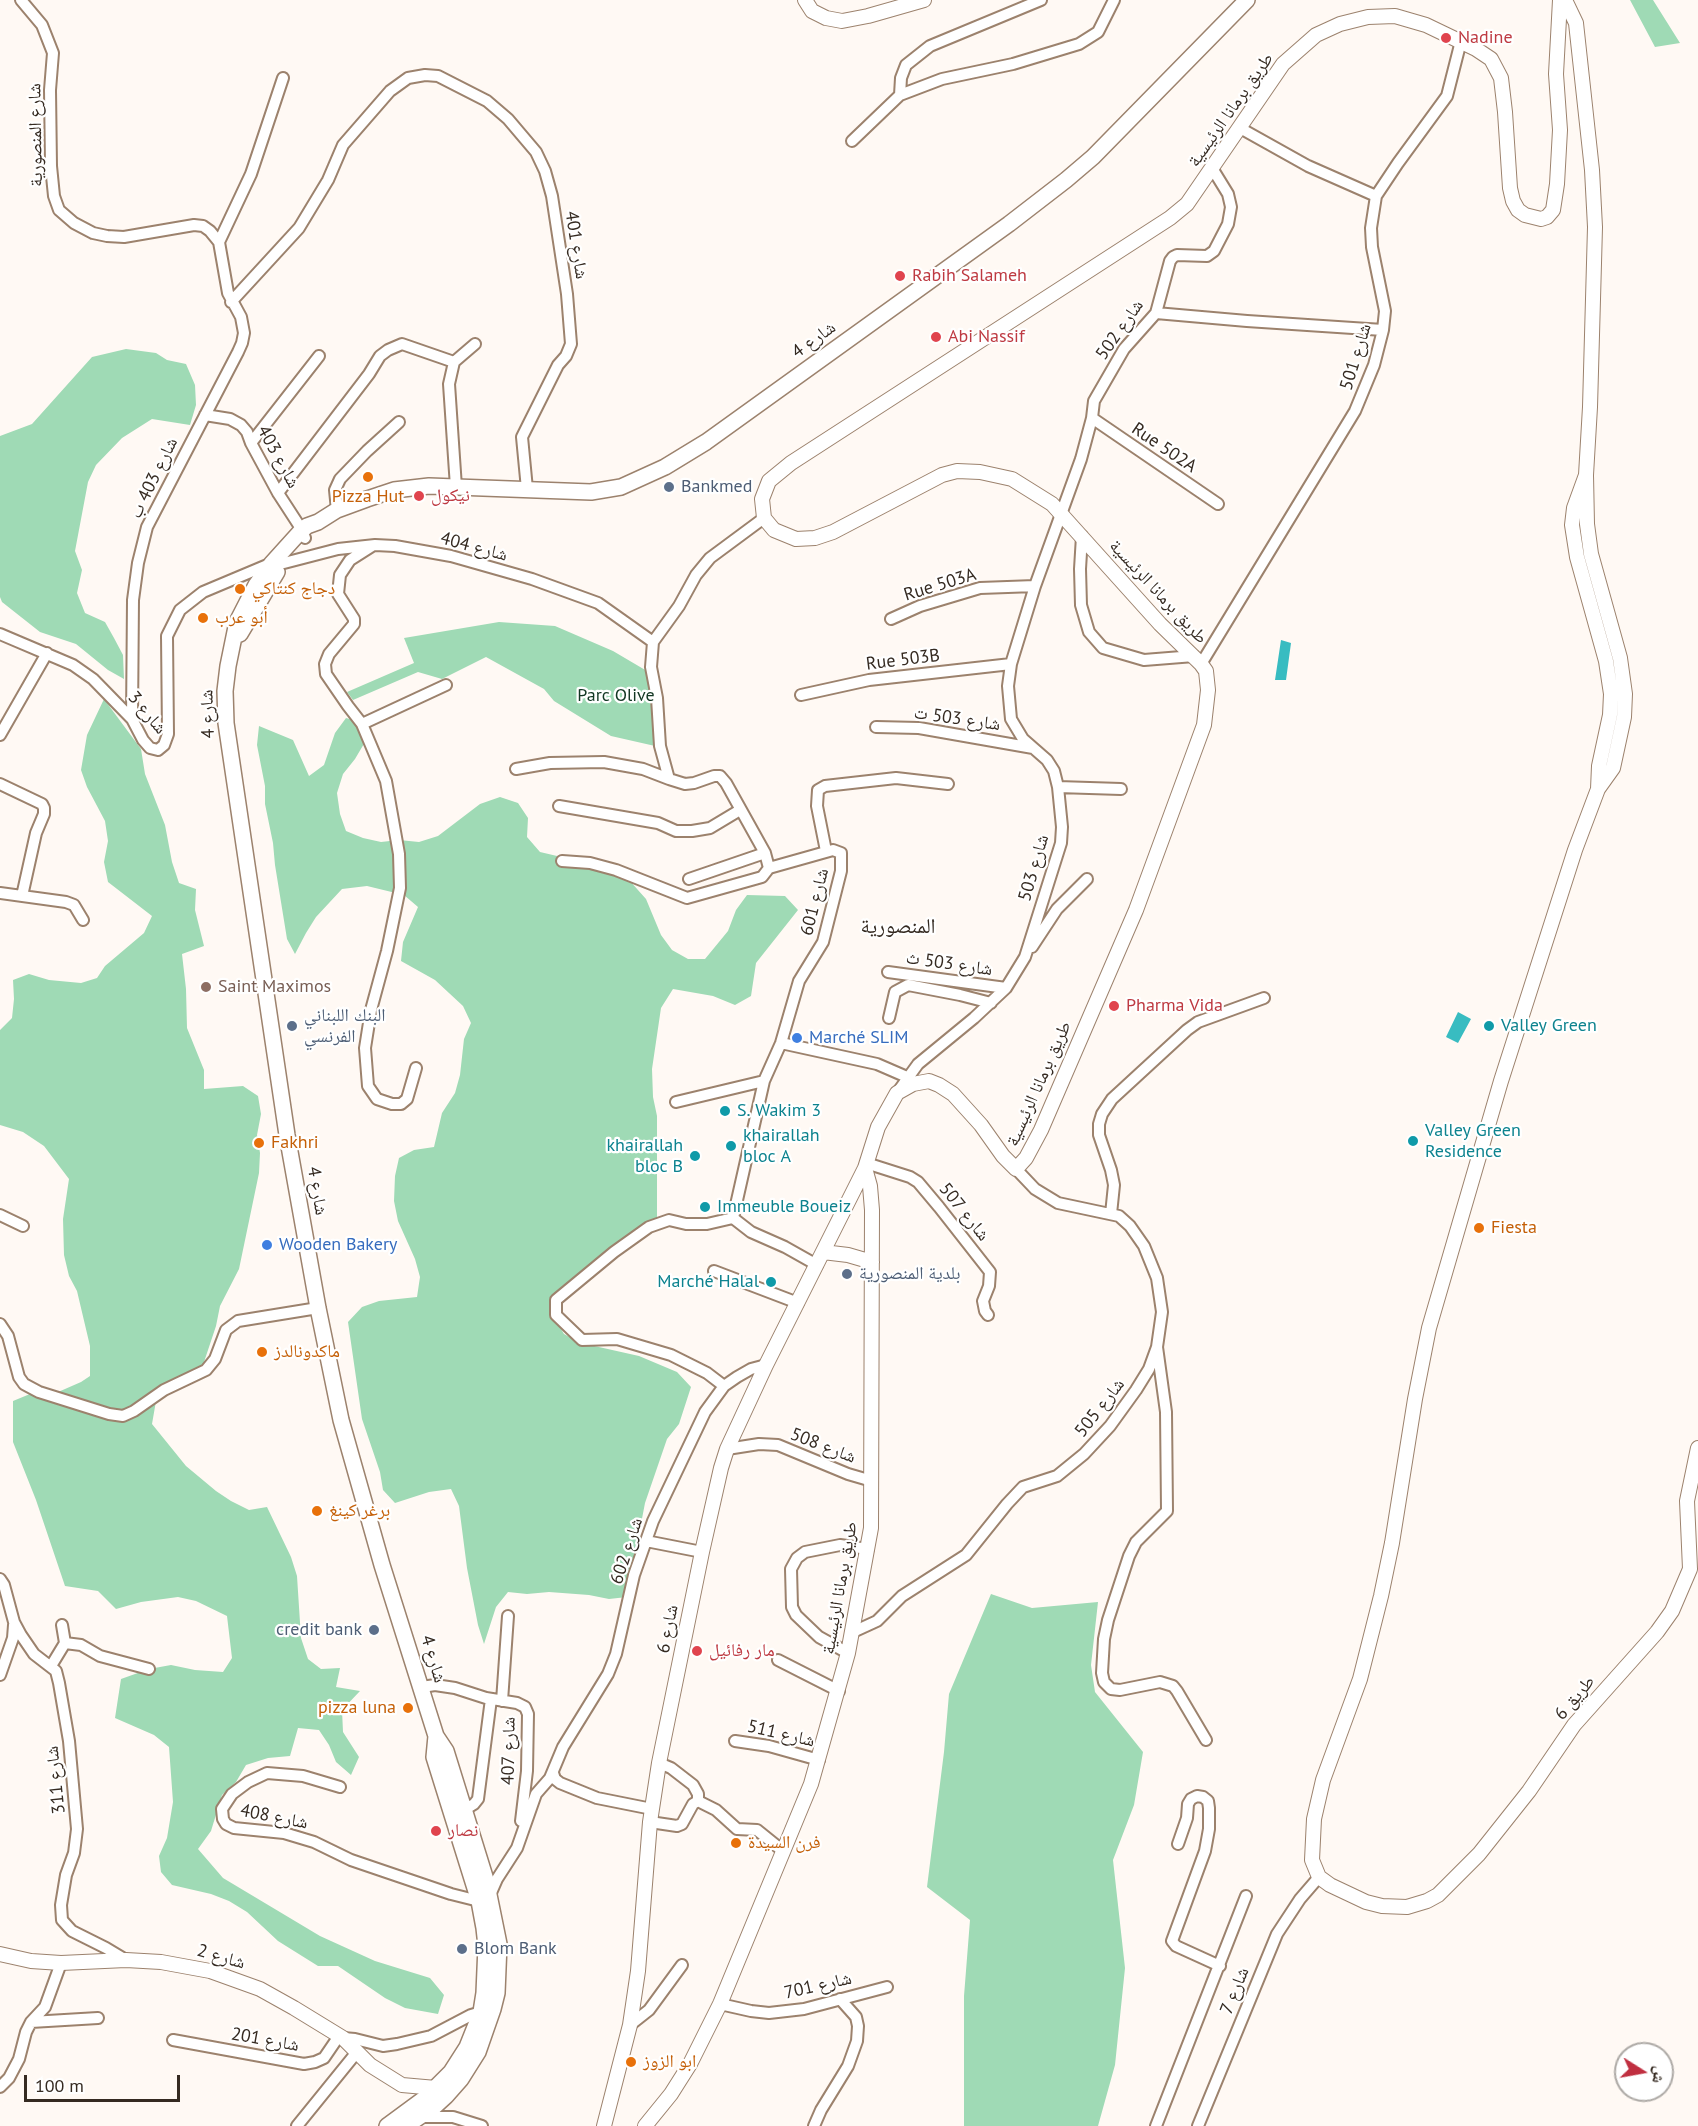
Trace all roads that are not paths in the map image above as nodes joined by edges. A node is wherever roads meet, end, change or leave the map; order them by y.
1 (21, 0) edge
2 (805, 0) edge
3 (924, 0) edge
4 (1041, 0) edge
5 (1114, 0) edge
6 (1247, 0) edge
7 (1560, 0) edge
8 (1565, 0) edge
9 (1461, 41) junction
10 (283, 78) dead end
11 (900, 95) junction
12 (1240, 128) junction
13 (852, 141) dead end
14 (1212, 168) junction
15 (1376, 196) junction
16 (219, 242) junction
17 (231, 302) junction
18 (1156, 313) junction
19 (1383, 330) junction
20 (475, 344) dead end
21 (319, 356) dead end
22 (454, 362) junction
23 (205, 415) junction
24 (1092, 418) junction
25 (399, 422) dead end
26 (251, 443) junction
27 (456, 486) junction
28 (527, 489) junction
29 (278, 493) junction
30 (1218, 504) dead end
31 (337, 510) junction
32 (1062, 515) junction
33 (764, 518) junction
34 (304, 534) junction
35 (1082, 536) junction
36 (375, 544) junction
37 (278, 563) junction
38 (226, 583) junction
39 (262, 586) junction
40 (1035, 586) junction
41 (891, 619) dead end
42 (0, 634) edge
43 (653, 642) junction
44 (47, 653) junction
45 (1198, 660) junction
46 (1011, 664) junction
47 (446, 685) dead end
48 (801, 695) dead end
49 (132, 719) junction
50 (362, 724) junction
51 (876, 727) dead end
52 (0, 735) edge
53 (1033, 748) junction
54 (516, 769) dead end
55 (669, 779) junction
56 (0, 784) edge
57 (948, 784) dead end
58 (1058, 787) junction
59 (1121, 789) dead end
60 (559, 806) dead end
61 (740, 810) junction
62 (826, 851) junction
63 (765, 853) junction
64 (562, 861) dead end
65 (769, 868) junction
66 (689, 879) dead end
67 (1087, 879) dead end
68 (0, 893) edge
69 (22, 896) junction
70 (83, 920) dead end
71 (1025, 957) junction
72 (888, 972) dead end
73 (1006, 988) junction
74 (1263, 998) dead end
75 (992, 1003) junction
76 (889, 1018) dead end
77 (781, 1043) junction
78 (416, 1068) dead end
79 (907, 1077) junction
80 (764, 1081) junction
81 (897, 1093) junction
82 (676, 1102) dead end
83 (865, 1166) junction
84 (1016, 1169) junction
85 (845, 1209) junction
86 (872, 1210) junction
87 (1111, 1214) junction
88 (0, 1215) edge
89 (733, 1218) junction
90 (23, 1226) dead end
91 (820, 1259) junction
92 (872, 1262) junction
93 (714, 1271) dead end
94 (798, 1303) junction
95 (318, 1308) junction
96 (988, 1315) dead end
97 (0, 1324) edge
98 (1157, 1347) junction
99 (766, 1365) junction
100 (724, 1386) junction
101 (1698, 1448) edge
102 (727, 1449) junction
103 (872, 1481) junction
104 (646, 1541) junction
105 (868, 1549) junction
106 (702, 1552) junction
107 (0, 1579) edge
108 (508, 1616) dead end
109 (14, 1622) junction
110 (62, 1625) dead end
111 (853, 1632) junction
112 (65, 1643) junction
113 (848, 1653) junction
114 (778, 1660) dead end
115 (3, 1662) edge
116 (51, 1666) junction
117 (149, 1669) dead end
118 (0, 1675) edge
119 (422, 1687) junction
120 (839, 1690) junction
121 (497, 1700) junction
122 (436, 1736) junction
123 (1206, 1740) dead end
124 (735, 1741) dead end
125 (819, 1760) junction
126 (659, 1763) junction
127 (553, 1773) junction
128 (340, 1787) dead end
129 (698, 1801) junction
130 (464, 1810) junction
131 (651, 1816) junction
132 (1178, 1844) dead end
133 (783, 1851) junction
134 (507, 1863) junction
135 (474, 1864) junction
136 (1319, 1877) junction
137 (1246, 1896) dead end
138 (484, 1898) junction
139 (0, 1954) edge
140 (126, 1960) junction
141 (61, 1963) junction
142 (682, 1965) dead end
143 (1220, 1965) junction
144 (887, 1987) dead end
145 (840, 1999) junction
146 (720, 2004) junction
147 (487, 2010) junction
148 (98, 2018) dead end
149 (31, 2022) junction
150 (630, 2025) junction
151 (341, 2037) junction
152 (172, 2040) dead end
153 (357, 2052) junction
154 (402, 2085) junction
155 (0, 2087) edge
156 (441, 2092) junction
157 (417, 2112) junction
158 (453, 2117) junction
159 (297, 2126) edge
160 (387, 2126) edge
161 (406, 2126) edge
162 (482, 2126) edge
163 (604, 2126) edge
164 (645, 2126) edge
165 (814, 2126) edge
166 (1156, 2126) edge
167 (1198, 2126) edge

1 - 16 street, شارع المنصورية
2 - 3 street
4 - 11 street
5 - 11 street
6 - 28 main road, شارع 4
7 - 9 street, طريق برمانا الرئيسية
8 - 136 street
9 - 12 street, طريق برمانا الرئيسية
9 - 15 street, شارع 501
10 - 16 street
11 - 13 street
12 - 14 street, طريق برمانا الرئيسية
12 - 15 street
14 - 18 street, شارع 502
14 - 33 street, طريق برمانا الرئيسية
15 - 19 street, شارع 501
16 - 17 street
17 - 23 street, شارع 403 ب
17 - 28 street, شارع 401
18 - 19 street
18 - 24 street, شارع 502
19 - 45 street, شارع 501
20 - 22 street
21 - 26 street
22 - 27 street
22 - 29 street
23 - 26 street, شارع 403
23 - 49 street, شارع 403 ب
24 - 30 street, Rue 502A
24 - 32 street, شارع 502
25 - 31 street
26 - 29 street, شارع 403
27 - 28 main road, شارع 4
27 - 31 main road, شارع 4
29 - 34 street, شارع 403
31 - 34 main road, شارع 4
32 - 33 street, طريق برمانا الرئيسية
32 - 35 street, طريق برمانا الرئيسية
32 - 40 street, شارع 503
33 - 43 street
34 - 37 main road, شارع 4
35 - 45 street, طريق برمانا الرئيسية
35 - 45 street
36 - 37 street, شارع 404
36 - 43 street, شارع 404
36 - 50 street
37 - 38 street, شارع 3
37 - 39 main road, شارع 4
38 - 39 street, شارع 3
38 - 49 street, شارع 3
39 - 95 main road, شارع 4
40 - 41 street, Rue 503A
40 - 46 street, شارع 503
42 - 44 street, شارع 3
43 - 55 street
44 - 49 street, شارع 3
44 - 52 street
45 - 84 street, طريق برمانا الرئيسية
46 - 48 street, Rue 503B
46 - 53 street, شارع 503
47 - 50 street
50 - 78 street
51 - 53 street, شارع 503 ت
53 - 58 street, شارع 503
54 - 55 street
55 - 61 street
56 - 69 street
57 - 62 street
58 - 59 street
58 - 71 street, شارع 503
60 - 61 street
61 - 63 street
62 - 65 street, شارع 601
62 - 77 street, شارع 601
63 - 65 street
63 - 66 street
64 - 65 street, شارع 601
67 - 71 street
68 - 69 street
69 - 70 street
71 - 73 street, شارع 503
72 - 73 street, شارع 503 ث
73 - 75 street, شارع 503
74 - 87 street
75 - 76 street
75 - 79 street, شارع 503
77 - 79 street
77 - 80 street, شارع 601
79 - 81 street, شارع 503
80 - 82 street
80 - 89 street, شارع 601
81 - 83 street, طريق برمانا الرئيسية
81 - 84 street, طريق برمانا الرئيسية
83 - 85 street, شارع 6
83 - 86 street, طريق برمانا الرئيسية
83 - 96 street, شارع 507
84 - 87 street, شارع 505
85 - 86 street
85 - 91 street, شارع 6
86 - 92 street, طريق برمانا الرئيسية
87 - 98 street, شارع 505
88 - 90 street
89 - 91 street
89 - 100 street
91 - 92 street
91 - 94 street, شارع 6
92 - 103 street, طريق برمانا الرئيسية
93 - 94 street
94 - 99 street, شارع 6
95 - 97 street
95 - 119 main road, شارع 4
98 - 111 street, شارع 505
98 - 123 street
99 - 100 street, شارع 602
99 - 102 street, شارع 6
100 - 104 street, شارع 602
101 - 136 street, طريق 6
102 - 103 street, شارع 508
102 - 106 street, شارع 6
103 - 105 street, طريق برمانا الرئيسية
104 - 106 street
104 - 127 street, شارع 602
105 - 111 street, طريق برمانا الرئيسية
105 - 113 street
106 - 126 street, شارع 6
107 - 109 street, شارع 311
108 - 121 street
109 - 115 street
109 - 116 street, شارع 311
110 - 112 street
111 - 113 street, طريق برمانا الرئيسية
112 - 116 street
112 - 117 street
113 - 120 street, طريق برمانا الرئيسية
114 - 120 street
115 - 118 street
116 - 140 street, شارع 311
119 - 121 street, شارع 407
119 - 122 main road, شارع 4
120 - 125 street, طريق برمانا الرئيسية
121 - 130 street
121 - 134 street, شارع 407
122 - 130 main road, شارع 4
122 - 135 main road, شارع 4
124 - 125 street, شارع 511
125 - 133 street, طريق برمانا الرئيسية
126 - 129 street
126 - 131 street, شارع 6
127 - 131 street
127 - 134 street, شارع 602
128 - 138 street, شارع 408
129 - 131 street
129 - 133 street
130 - 135 main road, شارع 4
131 - 150 street, شارع 6
132 - 143 street
133 - 146 street, طريق برمانا الرئيسية
134 - 138 street
135 - 138 main road, شارع 4
136 - 167 street, شارع 7
137 - 143 street
138 - 147 main road, شارع 4
139 - 141 street, شارع 2
140 - 141 street, شارع 2
140 - 151 street, شارع 2
141 - 149 street
142 - 150 street
143 - 166 street
144 - 145 street, شارع 701
145 - 146 street, شارع 701
145 - 165 street
146 - 164 street, طريق برمانا الرئيسية
147 - 151 street
147 - 156 main road, شارع 4
148 - 149 street
149 - 155 street
150 - 163 street, شارع 6
151 - 152 street, شارع 201
151 - 153 street, شارع 2
153 - 154 street, شارع 2
153 - 159 street
154 - 156 street, شارع 2
154 - 157 street, شارع 2
156 - 157 main road, شارع 4
156 - 158 street
157 - 158 street
157 - 160 main road, شارع 4
157 - 161 main road, شارع 4
158 - 162 street

